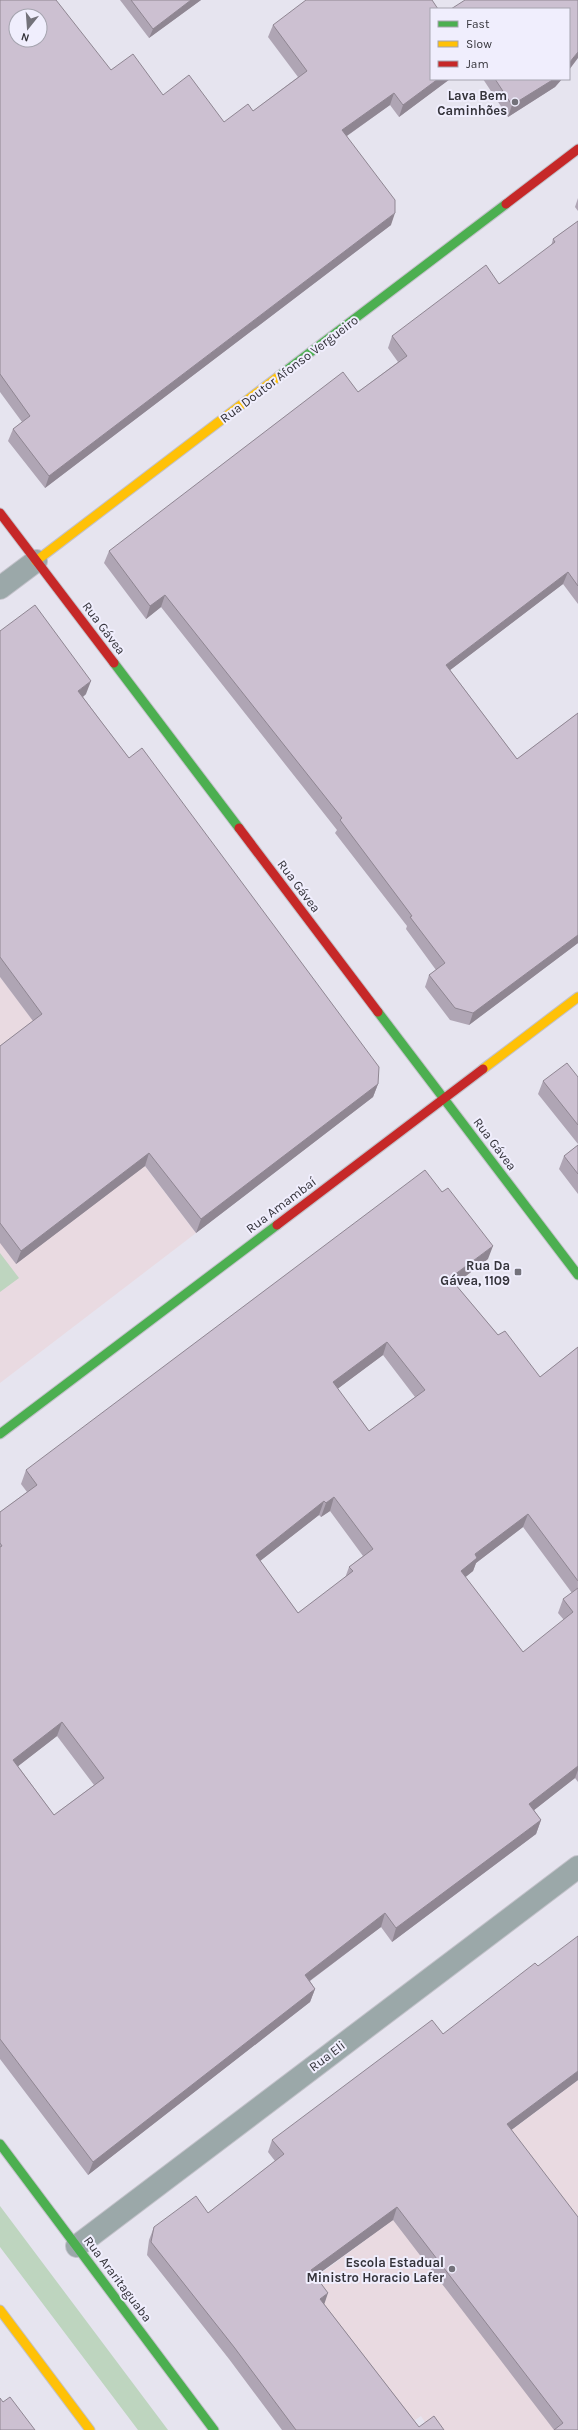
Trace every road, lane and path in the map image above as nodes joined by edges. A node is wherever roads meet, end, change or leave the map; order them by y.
1 (578, 149) edge
2 (0, 513) edge
3 (36, 561) junction
4 (0, 588) edge
5 (578, 997) edge
6 (444, 1098) junction
7 (578, 1275) edge
8 (0, 1434) edge
9 (578, 1867) edge
10 (0, 2144) edge
11 (77, 2246) junction
12 (0, 2310) edge
13 (90, 2430) edge
14 (214, 2430) edge

1 - 3 main road, Rua Doutor Afonso Vergueiro
2 - 3 main road, Rua Gávea
3 - 4 street, Rua Doutor Afonso Vergueiro
3 - 6 main road, Rua Gávea
5 - 6 main road, Rua Amambaí
6 - 7 main road, Rua Gávea
6 - 8 main road, Rua Amambaí
9 - 11 street, Rua Eli
10 - 11 main road, Rua Araritaguaba
11 - 14 main road, Rua Araritaguaba
12 - 13 main road

